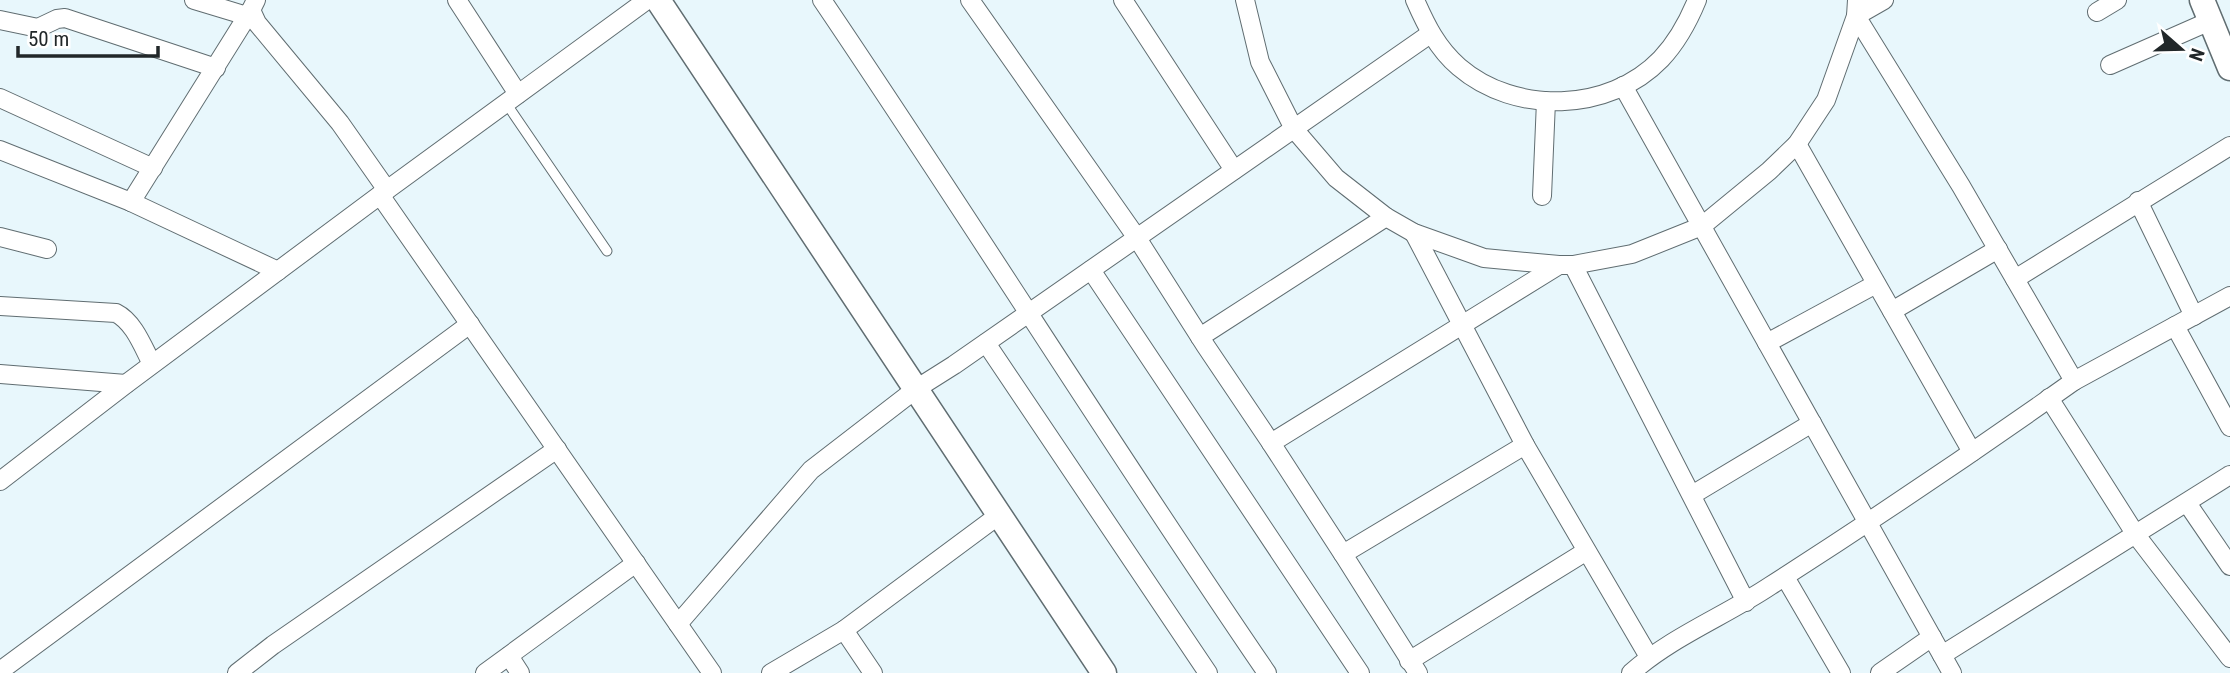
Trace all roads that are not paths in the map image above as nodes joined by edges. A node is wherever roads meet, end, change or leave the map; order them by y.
1 (194, 0) edge
2 (457, 0) edge
3 (647, 0) edge
4 (658, 0) edge
5 (822, 0) edge
6 (970, 0) edge
7 (1123, 0) edge
8 (1245, 0) edge
9 (1415, 0) edge
10 (1697, 0) edge
11 (1884, 0) edge
12 (2117, 0) edge
13 (1857, 8) edge
14 (251, 9) edge
15 (2206, 10) edge
16 (2097, 12) dead end
17 (0, 20) edge
18 (1430, 34) junction
19 (2110, 65) dead end
20 (216, 68) junction
21 (2230, 68) edge
22 (1623, 86) junction
23 (0, 98) edge
24 (512, 98) junction
25 (1546, 101) junction
26 (1294, 129) junction
27 (1797, 144) junction
28 (2230, 146) edge
29 (0, 150) edge
30 (153, 168) junction
31 (1234, 170) junction
32 (384, 192) junction
33 (1542, 195) dead end
34 (2138, 201) junction
35 (131, 202) junction
36 (1386, 218) junction
37 (1702, 226) junction
38 (1414, 233) junction
39 (0, 237) edge
40 (1137, 238) junction
41 (47, 249) dead end
42 (1998, 249) junction
43 (607, 251) dead end
44 (1566, 265) junction
45 (1091, 270) junction
46 (278, 271) junction
47 (2015, 279) junction
48 (1876, 284) junction
49 (2230, 296) edge
50 (0, 306) edge
51 (1892, 311) junction
52 (1028, 314) junction
53 (2194, 316) junction
54 (470, 324) junction
55 (1461, 326) junction
56 (2175, 326) junction
57 (1200, 337) junction
58 (986, 343) junction
59 (1767, 343) junction
60 (152, 365) junction
61 (0, 373) edge
62 (2074, 381) junction
63 (126, 384) junction
64 (916, 389) junction
65 (2049, 398) junction
66 (1812, 423) junction
67 (2230, 426) edge
68 (1271, 443) junction
69 (1525, 445) junction
70 (557, 449) junction
71 (1972, 452) junction
72 (2230, 475) edge
73 (0, 481) edge
74 (1692, 495) junction
75 (2186, 503) junction
76 (999, 515) junction
77 (1868, 523) junction
78 (2136, 534) junction
79 (1585, 552) junction
80 (1343, 554) junction
81 (636, 563) junction
82 (2230, 566) edge
83 (1785, 577) junction
84 (1746, 602) junction
85 (678, 624) junction
86 (844, 630) junction
87 (1932, 637) junction
88 (1942, 655) junction
89 (509, 656) junction
90 (1648, 657) junction
91 (2230, 658) edge
92 (20, 666) edge
93 (1413, 667) edge
94 (0, 671) edge
95 (237, 673) edge
96 (485, 673) edge
97 (520, 673) edge
98 (712, 673) edge
99 (771, 673) edge
100 (873, 673) edge
101 (1104, 673) edge
102 (1208, 673) edge
103 (1267, 673) edge
104 (1360, 673) edge
105 (1630, 673) edge
106 (1841, 673) edge
107 (1880, 673) edge
108 (1952, 673) edge

1 - 14 street
2 - 24 street
3 - 24 street
4 - 64 main road
5 - 52 street
6 - 40 street
7 - 31 street
8 - 26 street
9 - 18 street
10 - 22 street
11 - 13 street
12 - 16 street
13 - 27 street
13 - 42 street
14 - 20 street
14 - 32 street
15 - 19 street
15 - 21 main road
17 - 20 street
18 - 25 street
18 - 26 street
20 - 30 street
22 - 25 street
22 - 37 street
23 - 30 street
24 - 32 street
24 - 43 lane
25 - 33 street
26 - 31 street
26 - 36 street
27 - 37 street
27 - 48 street
28 - 34 street
29 - 35 street
30 - 35 street
31 - 40 street
32 - 46 street
32 - 54 street
34 - 47 street
34 - 53 street
35 - 46 street
36 - 38 street
36 - 57 street
37 - 44 street
37 - 59 street
38 - 44 street
38 - 55 street
39 - 41 street
40 - 45 street
40 - 57 street
42 - 47 street
42 - 51 street
44 - 55 street
44 - 74 street
45 - 52 street
45 - 104 street
46 - 60 street
47 - 62 street
48 - 51 street
48 - 59 street
49 - 53 street
50 - 60 street
51 - 71 street
52 - 58 street
52 - 103 street
53 - 56 street
54 - 70 street
54 - 92 street
55 - 68 street
55 - 69 street
56 - 62 street
56 - 67 street
57 - 68 street
58 - 64 street
58 - 102 street
59 - 66 street
60 - 63 street
61 - 63 street
62 - 65 street
63 - 73 street
64 - 76 main road
64 - 85 street
65 - 71 street
65 - 78 street
66 - 74 street
66 - 77 street
68 - 80 street
69 - 79 street
69 - 80 street
70 - 81 street
70 - 95 street
71 - 77 street
72 - 75 street
74 - 84 street
75 - 78 street
75 - 82 street
76 - 86 street
76 - 101 main road
77 - 83 street
77 - 87 street
78 - 88 street
78 - 91 street
79 - 90 street
79 - 93 street
80 - 93 street
81 - 85 street
81 - 89 street
83 - 84 street
83 - 106 street
84 - 90 street
85 - 98 street
86 - 99 street
86 - 100 street
87 - 88 street
87 - 107 street
88 - 108 street
89 - 96 street
89 - 97 street
90 - 105 street
92 - 94 street

